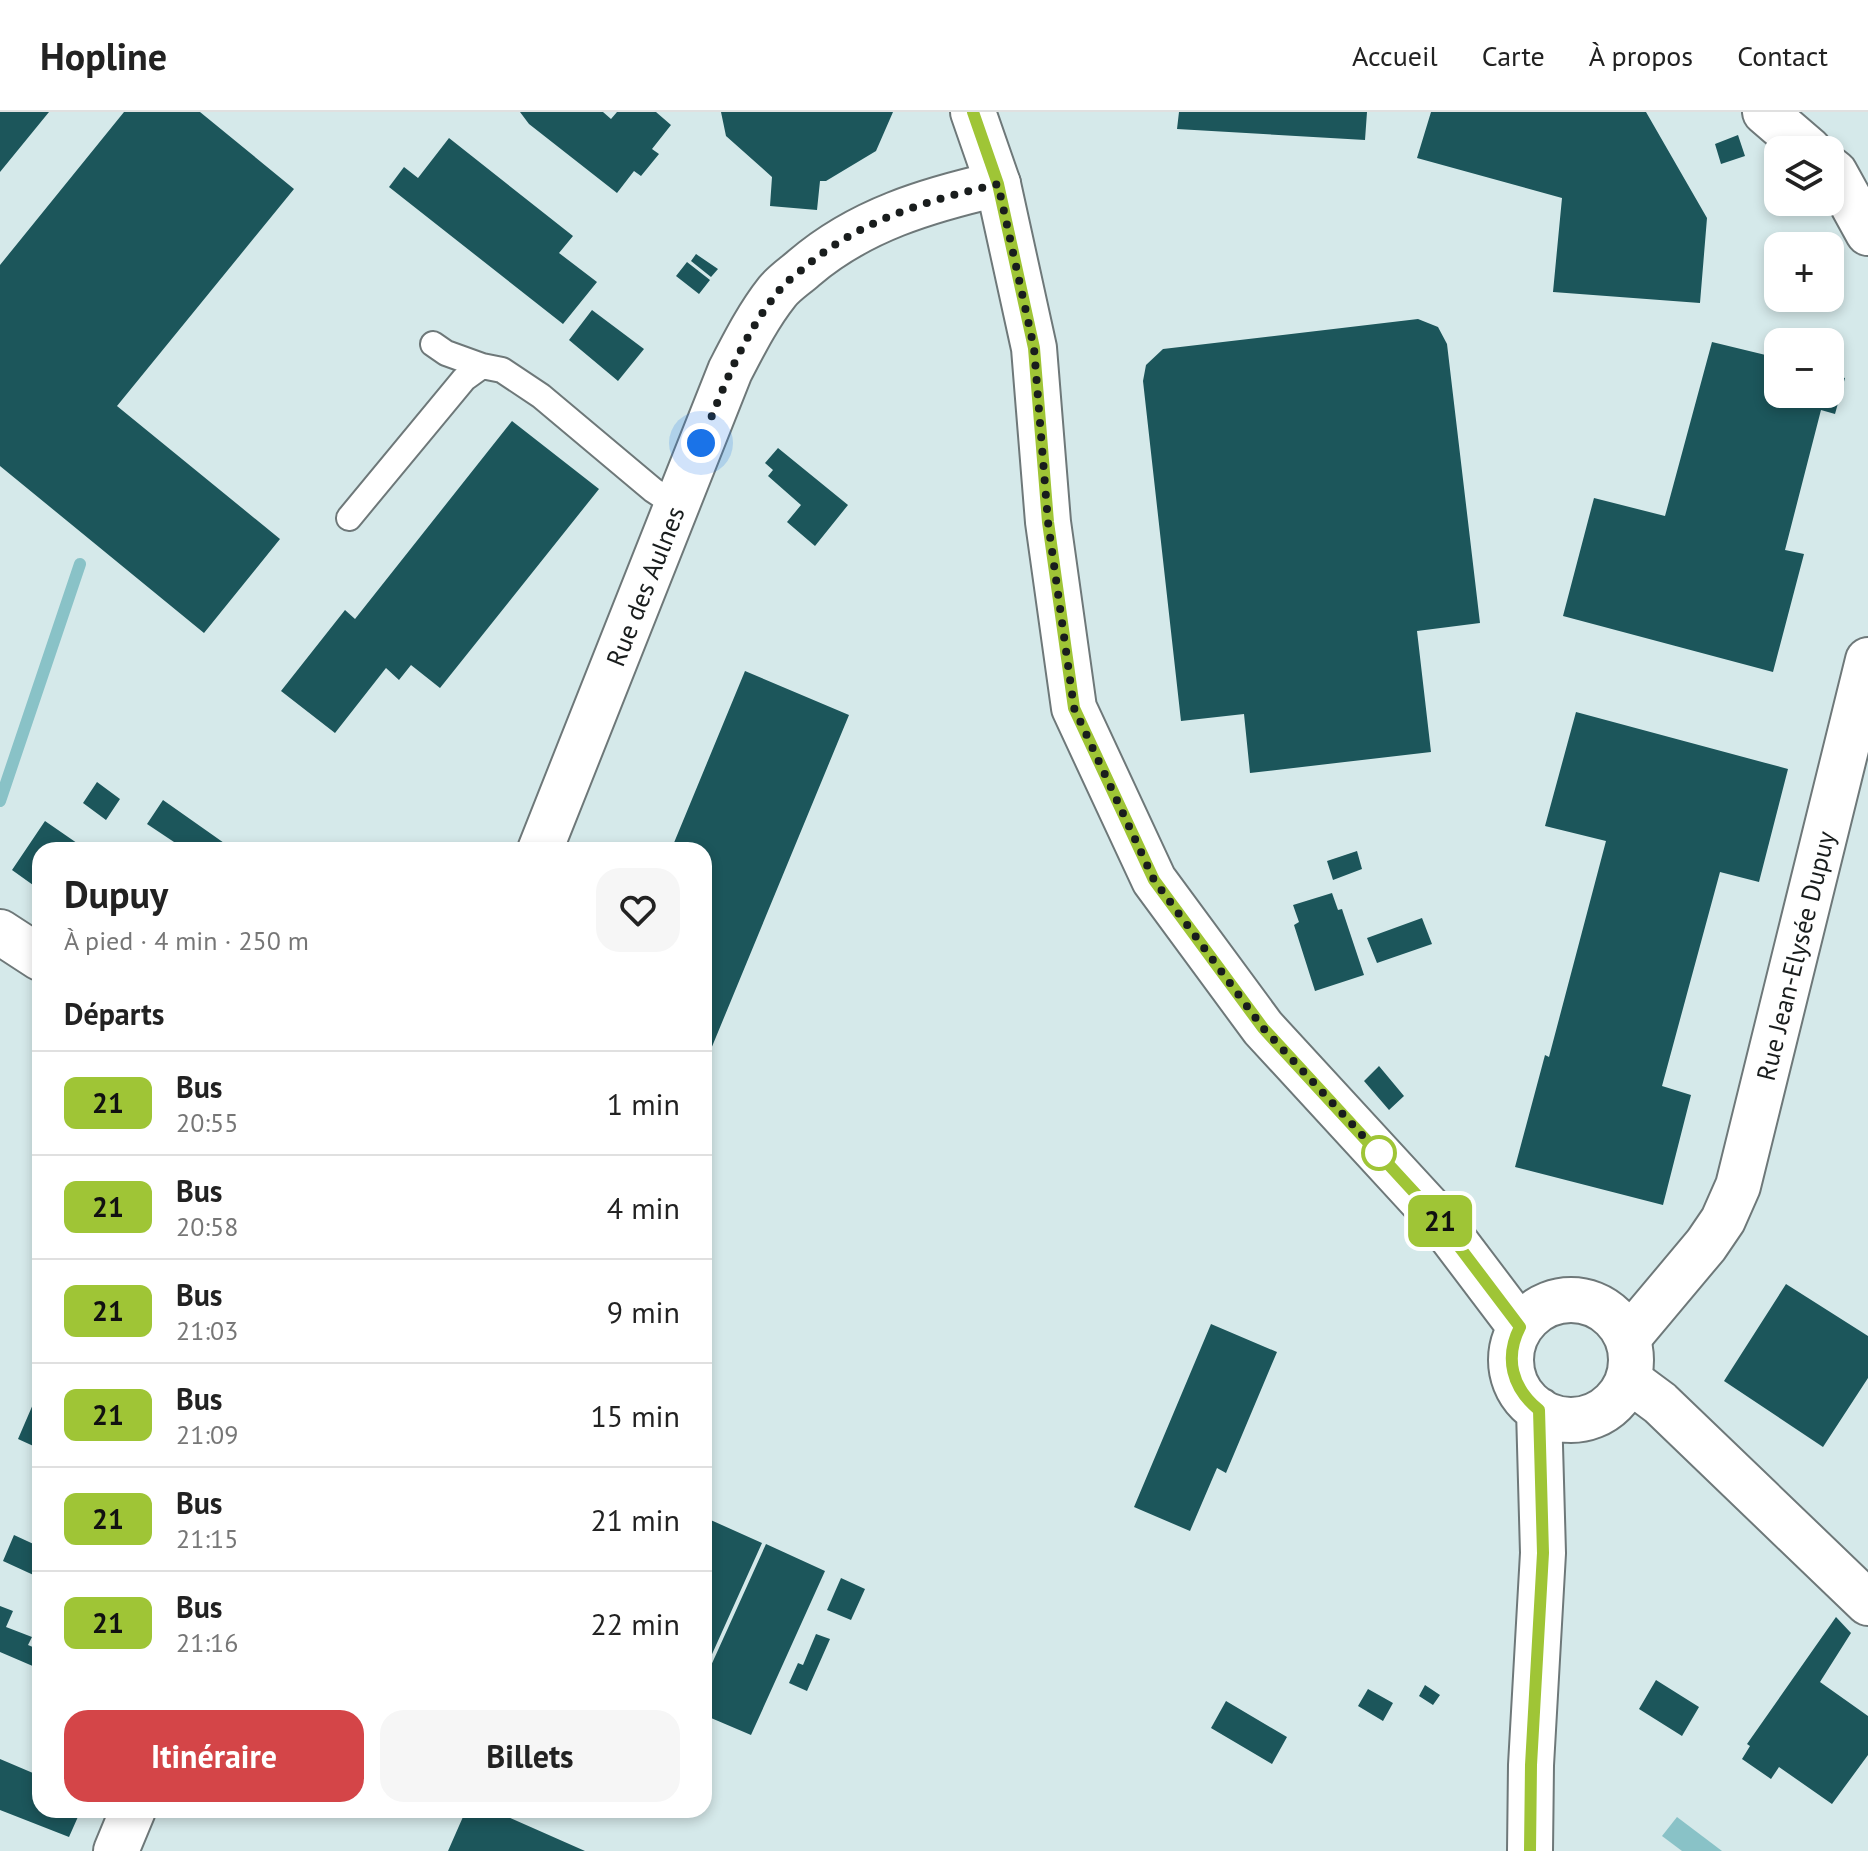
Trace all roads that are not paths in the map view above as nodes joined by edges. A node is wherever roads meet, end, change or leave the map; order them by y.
1 (973, 112) edge
2 (1765, 112) edge
3 (1793, 136) edge
4 (998, 184) junction
5 (1844, 189) edge
6 (1868, 233) edge
7 (433, 344) dead end
8 (482, 366) junction
9 (677, 506) junction
10 (349, 518) dead end
11 (1868, 660) edge
12 (543, 842) edge
13 (0, 932) edge
14 (32, 953) edge
15 (1535, 1315) junction
16 (1621, 1343) junction
17 (1557, 1415) junction
18 (1868, 1603) edge
19 (130, 1818) edge
20 (116, 1851) edge
21 (1530, 1851) edge

1 - 4 street
2 - 3 street
4 - 9 street, Rue des Aulnes
4 - 15 street
5 - 6 street
7 - 8 lane
8 - 9 lane
8 - 10 lane
9 - 12 street, Rue des Aulnes
11 - 16 street, Rue Jean-Elysée Dupuy
13 - 14 street
15 - 16 street
15 - 17 street
16 - 17 street
16 - 18 street
17 - 21 street
19 - 20 street

